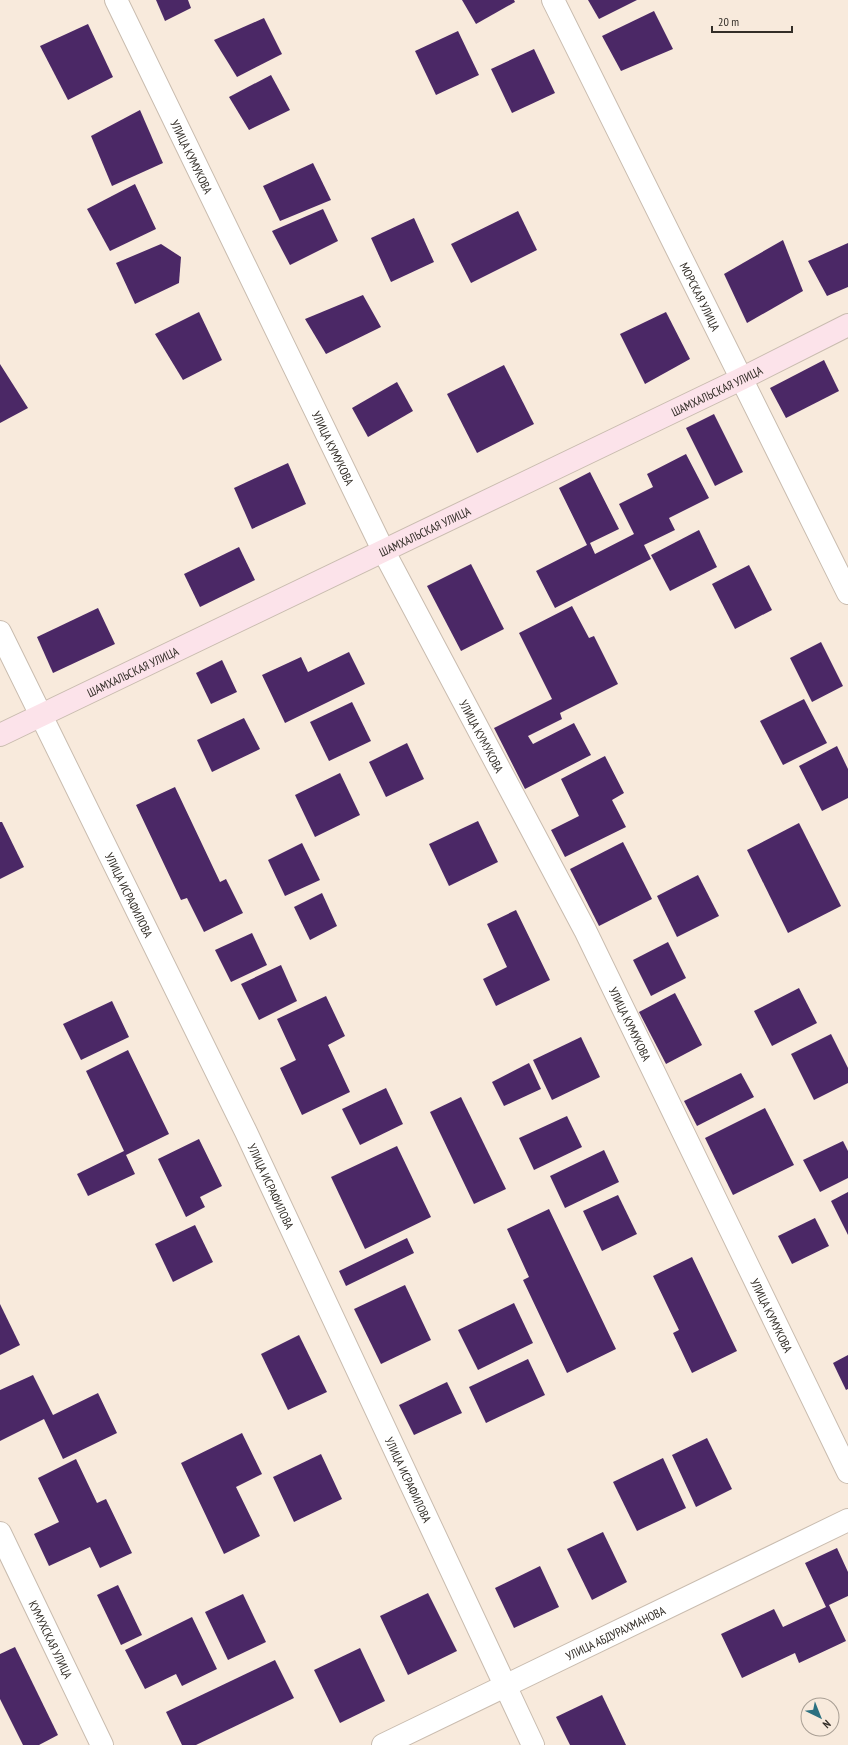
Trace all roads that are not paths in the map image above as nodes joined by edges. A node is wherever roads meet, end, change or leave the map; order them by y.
1 (116, 0) edge
2 (553, 0) edge
3 (848, 325) edge
4 (741, 379) junction
5 (383, 550) junction
6 (848, 593) edge
7 (0, 632) edge
8 (42, 715) junction
9 (0, 735) edge
10 (848, 1472) edge
11 (848, 1520) edge
12 (0, 1533) edge
13 (505, 1686) junction
14 (102, 1745) edge
15 (383, 1745) edge
16 (533, 1745) edge

1 - 5 street, УЛИЦА КУМУКОВА
2 - 4 street, МОРСКАЯ УЛИЦА
3 - 4 street, ШАМХАЛЬСКАЯ УЛИЦА
4 - 5 street, ШАМХАЛЬСКАЯ УЛИЦА
4 - 6 street, МОРСКАЯ УЛИЦА
5 - 8 street, ШАМХАЛЬСКАЯ УЛИЦА
5 - 10 street, УЛИЦА КУМУКОВА
7 - 8 street, УЛИЦА ИСРАФИЛОВА
8 - 9 street, ШАМХАЛЬСКАЯ УЛИЦА
8 - 13 street, УЛИЦА ИСРАФИЛОВА
11 - 13 street, УЛИЦА АБДУРАХМАНОВА
12 - 14 street, КУМУХСКАЯ УЛИЦА
13 - 15 street, УЛИЦА АБДУРАХМАНОВА
13 - 16 street, УЛИЦА ИСРАФИЛОВА

